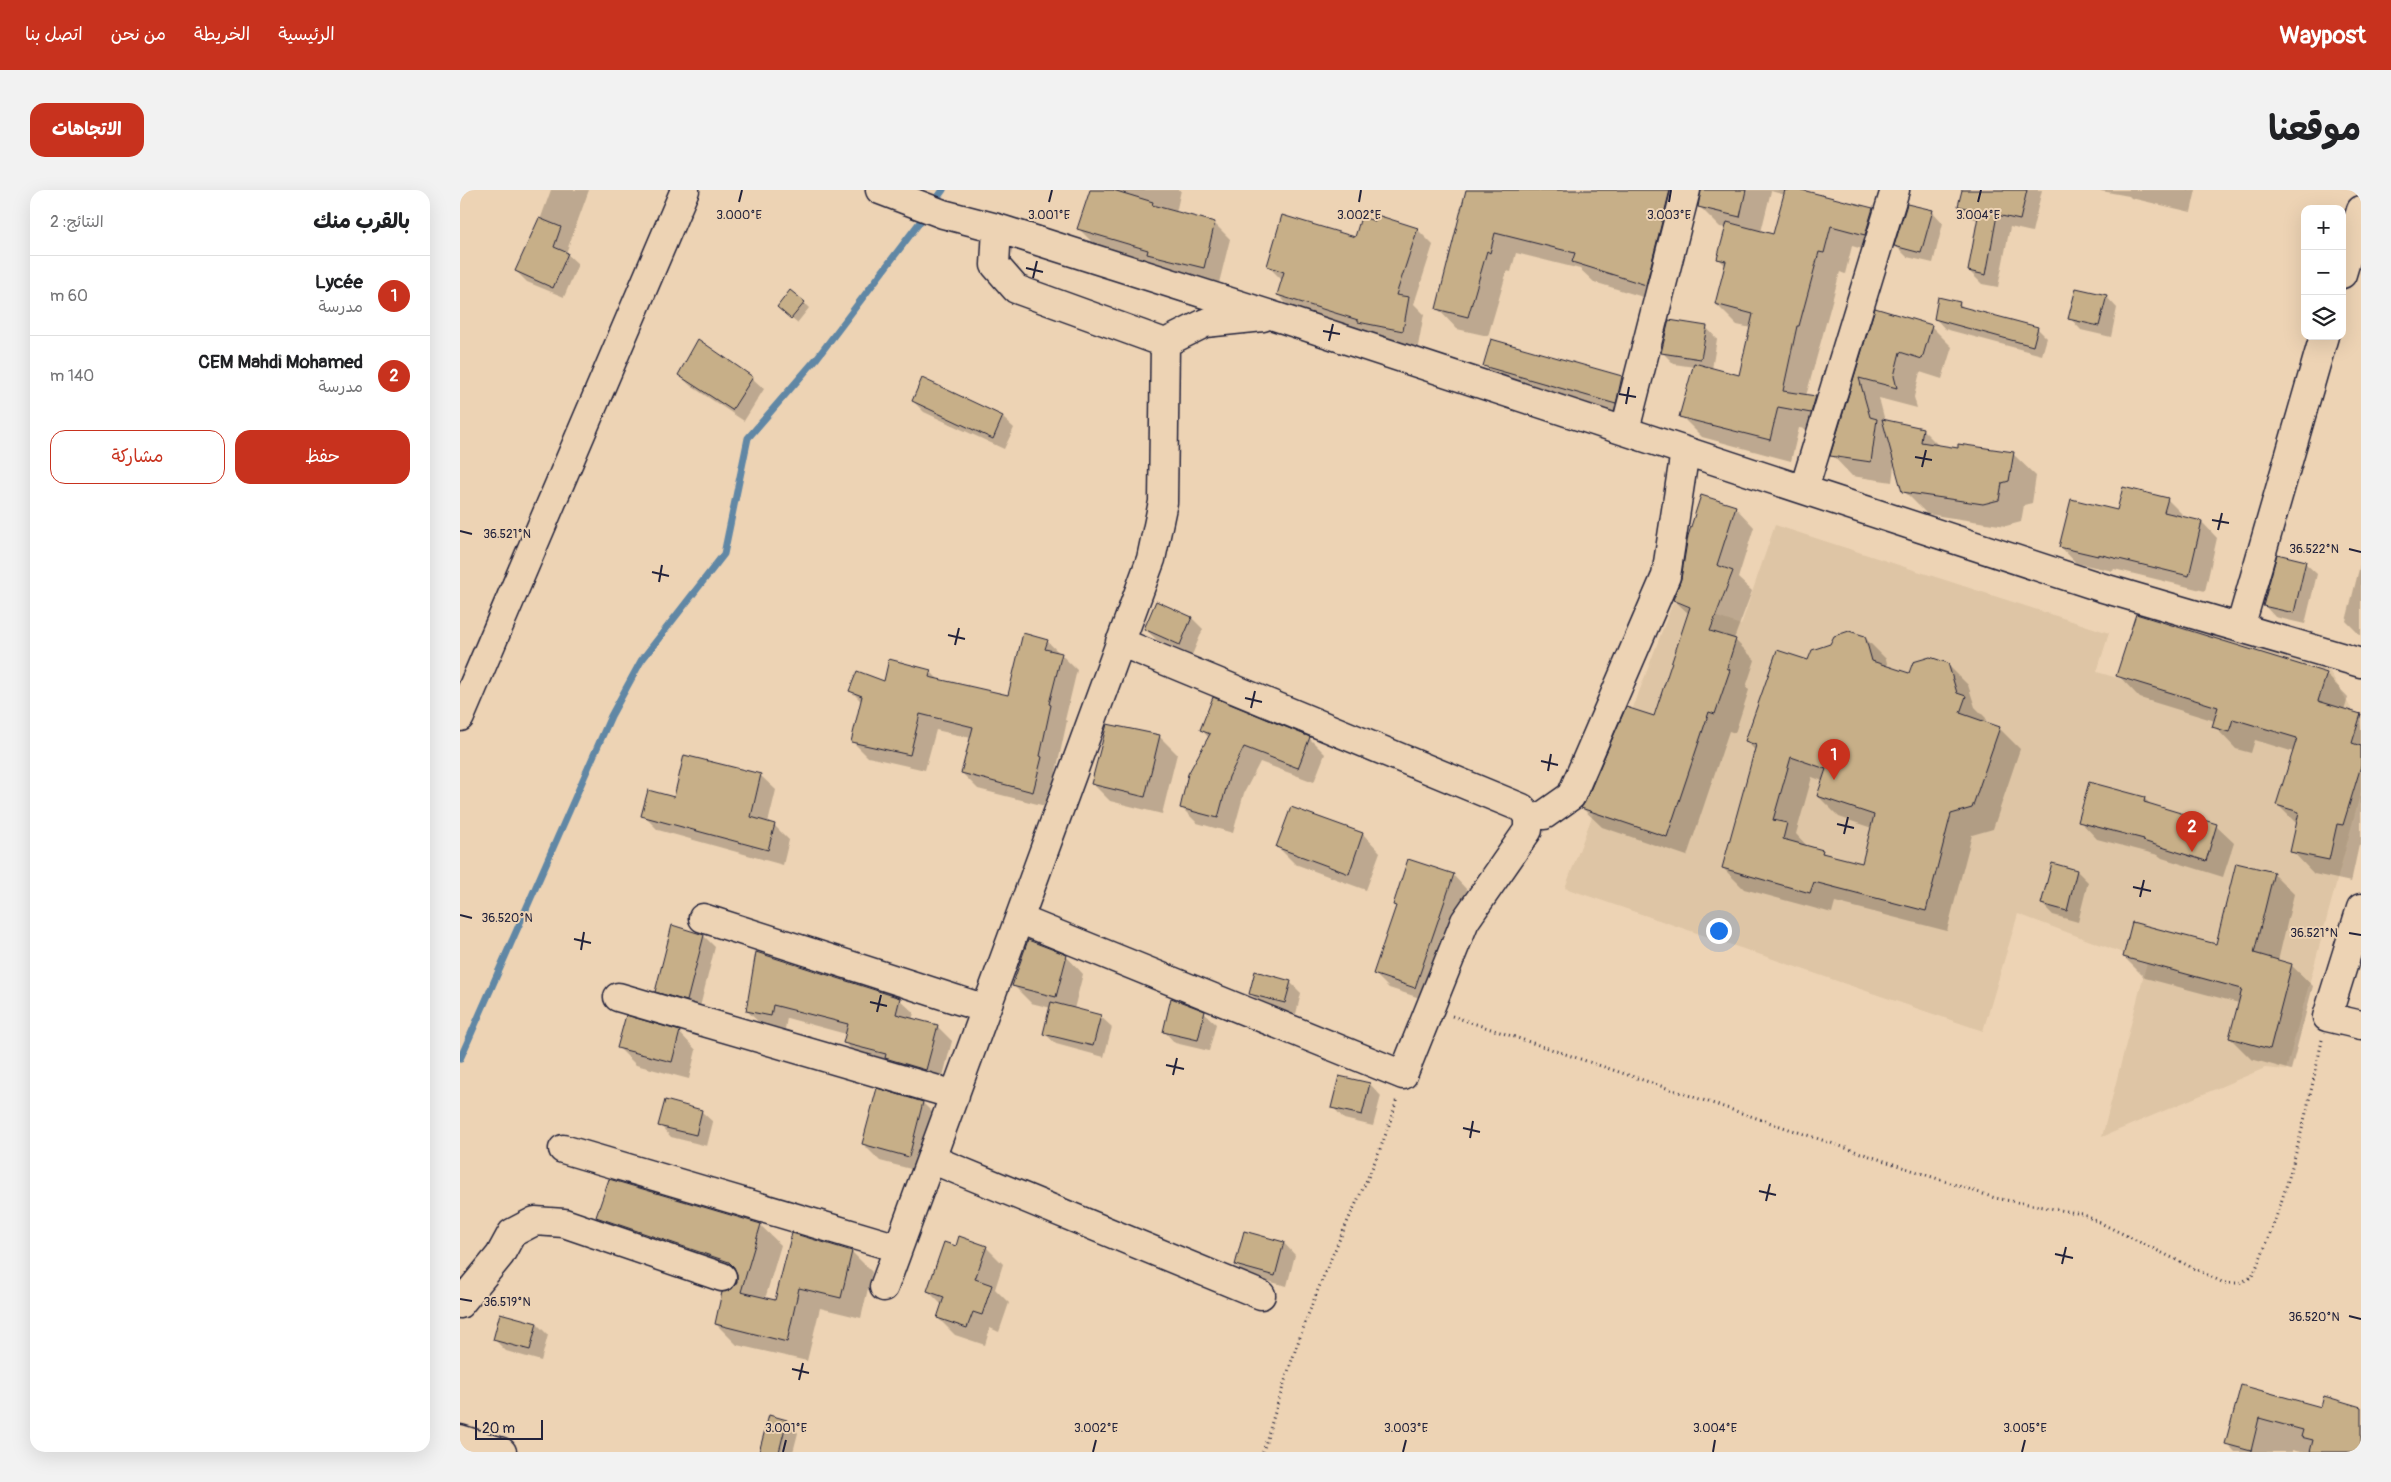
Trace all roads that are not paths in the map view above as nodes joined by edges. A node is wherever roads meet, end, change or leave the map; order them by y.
1 (685, 190) edge
2 (880, 190) edge
3 (1686, 190) edge
4 (1895, 190) edge
5 (2361, 210) edge
6 (997, 228) junction
7 (2346, 261) edge
8 (1274, 316) junction
9 (2323, 340) edge
10 (1165, 343) junction
11 (1625, 430) junction
12 (1685, 451) junction
13 (1804, 490) junction
14 (2240, 628) junction
15 (1120, 642) junction
16 (2361, 663) edge
17 (460, 717) edge
18 (1544, 815) dead end
19 (2361, 908) edge
20 (703, 918) dead end
21 (1019, 919) junction
22 (618, 997) dead end
23 (986, 1010) junction
24 (2361, 1025) edge
25 (955, 1095) junction
26 (563, 1149) dead end
27 (931, 1159) junction
28 (898, 1248) junction
29 (722, 1277) dead end
30 (884, 1287) dead end
31 (1261, 1295) dead end
32 (460, 1304) edge
33 (460, 1440) edge
34 (502, 1452) edge

1 - 17 street
2 - 6 street
3 - 11 street
4 - 13 street
5 - 7 street
6 - 8 street
6 - 10 street
8 - 10 street
8 - 11 street
9 - 14 street
10 - 15 street
11 - 12 street
12 - 13 street
12 - 18 street
13 - 14 street
14 - 16 street
15 - 21 street
15 - 21 street
19 - 24 street
20 - 23 street
21 - 23 street
22 - 25 street
23 - 25 street
25 - 27 street
26 - 28 street
27 - 28 street
27 - 31 street
28 - 30 street
29 - 32 street
33 - 34 street

